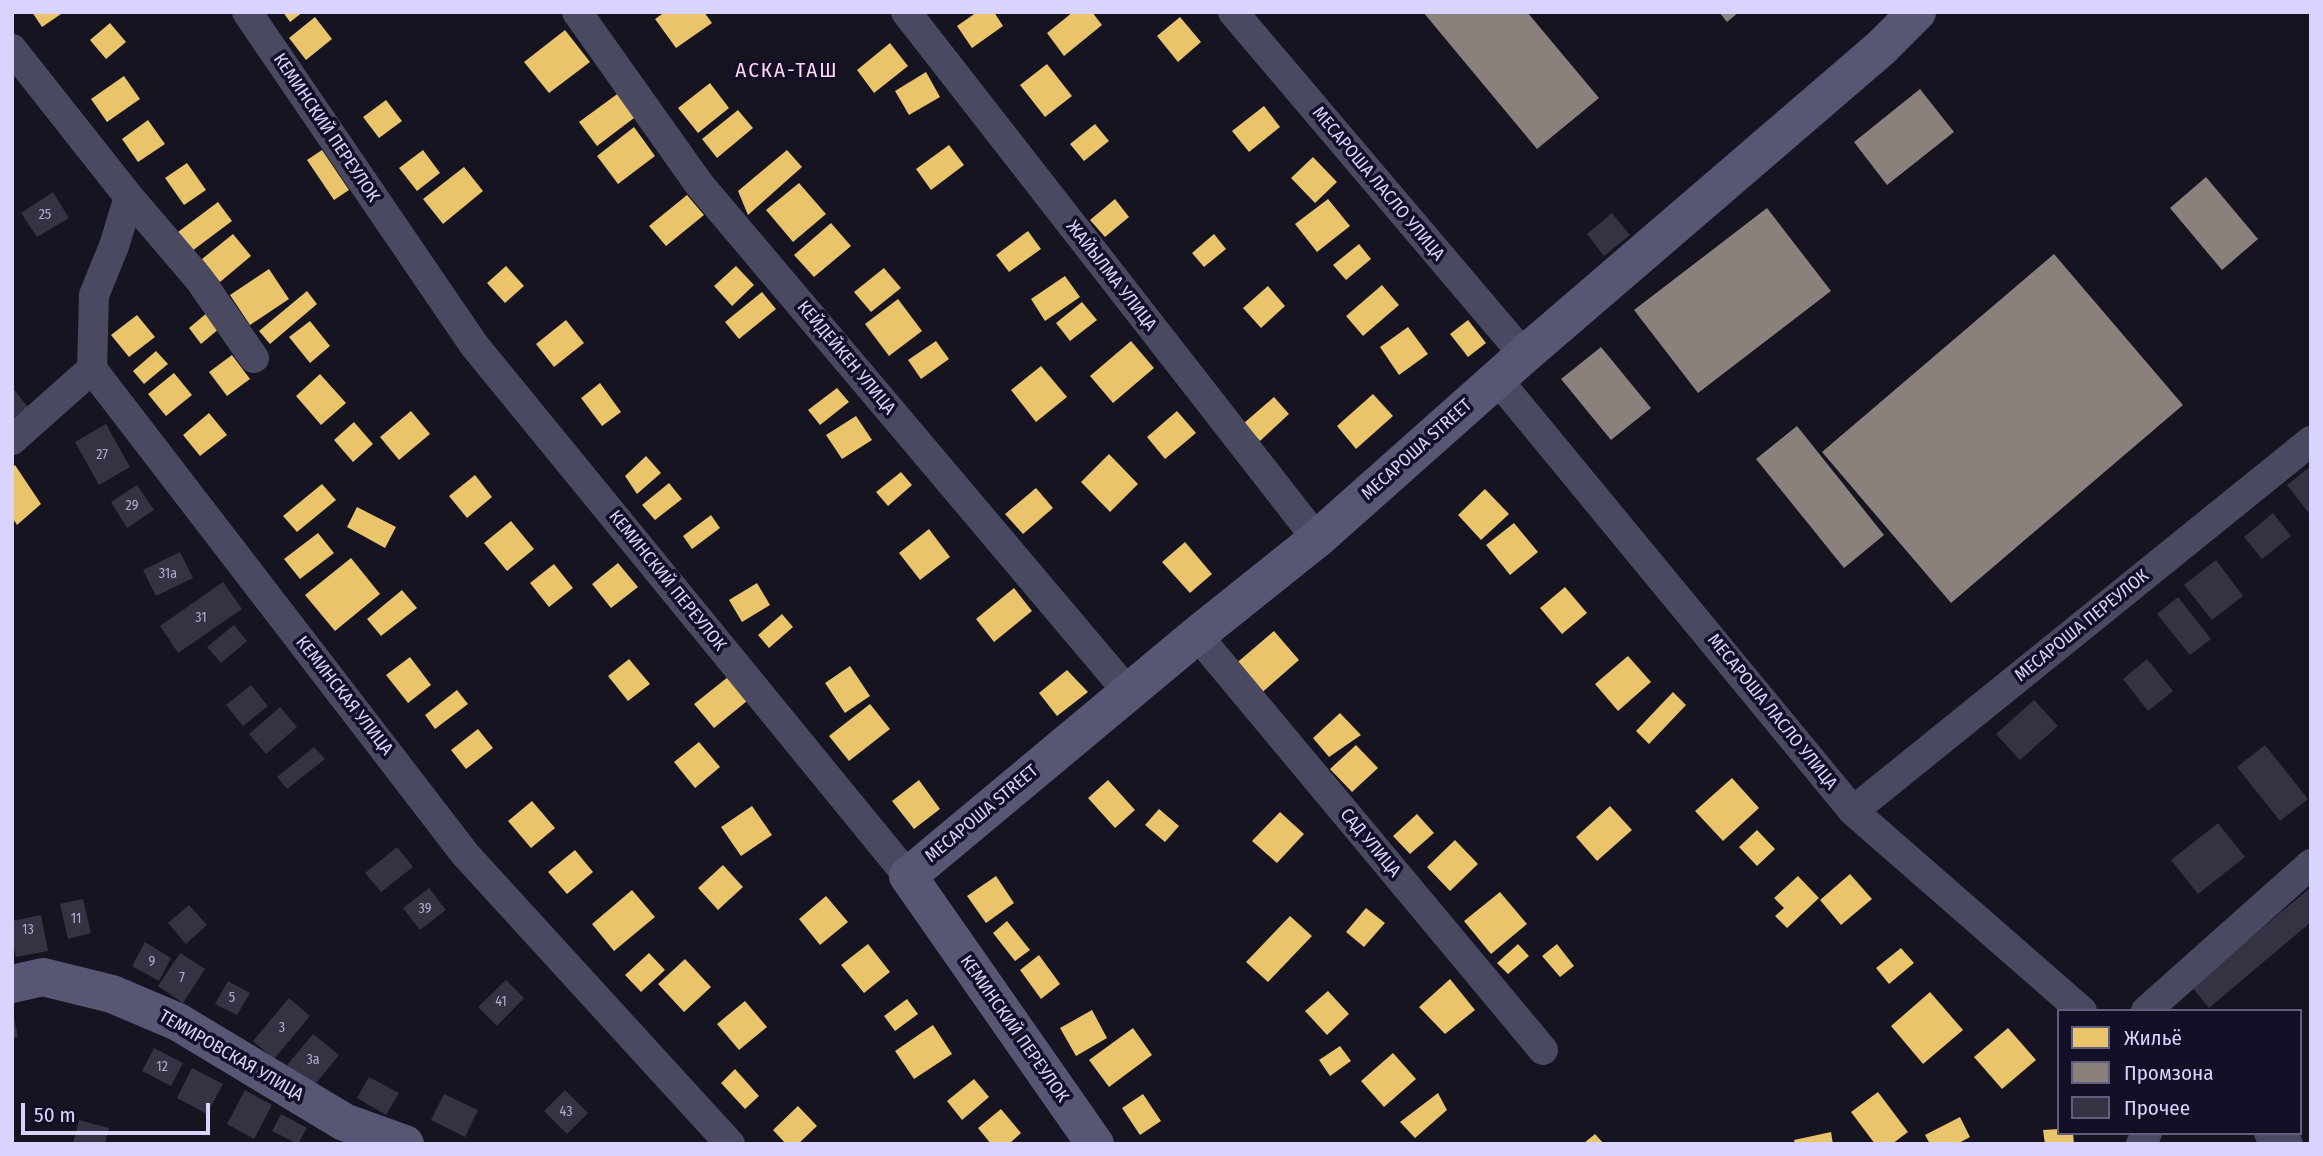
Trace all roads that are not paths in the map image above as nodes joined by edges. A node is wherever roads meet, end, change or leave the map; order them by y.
1 (247, 12) edge
2 (577, 12) edge
3 (906, 12) edge
4 (1917, 12) edge
5 (1237, 14) edge
6 (12, 49) edge
7 (129, 197) junction
8 (254, 358) dead end
9 (1511, 367) junction
10 (92, 369) junction
11 (12, 440) edge
12 (2311, 441) edge
13 (1317, 539) junction
14 (1198, 635) junction
15 (1128, 692) junction
16 (1853, 811) junction
17 (2311, 864) edge
18 (908, 876) junction
19 (12, 984) edge
20 (2080, 1009) edge
21 (2148, 1009) edge
22 (1543, 1050) dead end
23 (2272, 1135) edge
24 (405, 1144) edge
25 (730, 1144) edge
26 (1095, 1144) edge
27 (2288, 1144) edge

1 - 18 street, КЕМИНСКИЙ ПЕРЕУЛОК
2 - 15 street, КЕЙДЕЙКЕН УЛИЦА
3 - 13 street, ЖАЙЫЛМА УЛИЦА
4 - 9 street, МЕСАРОША STREET
5 - 9 street, МЕСАРОША ЛАСЛО УЛИЦА
6 - 7 street
7 - 8 street
7 - 10 street
9 - 13 street, МЕСАРОША STREET
9 - 16 street, МЕСАРОША ЛАСЛО УЛИЦА
10 - 11 street
10 - 25 street, КЕМИНСКАЯ УЛИЦА
12 - 16 street, МЕСАРОША ПЕРЕУЛОК
13 - 14 street, МЕСАРОША STREET
14 - 15 street, МЕСАРОША STREET
14 - 22 street, САД УЛИЦА
15 - 18 street, МЕСАРОША STREET
16 - 20 street, МЕСАРОША ЛАСЛО УЛИЦА
17 - 21 street
18 - 26 street, КЕМИНСКИЙ ПЕРЕУЛОК
19 - 24 street, ТЕМИРОВСКАЯ УЛИЦА
23 - 27 street

